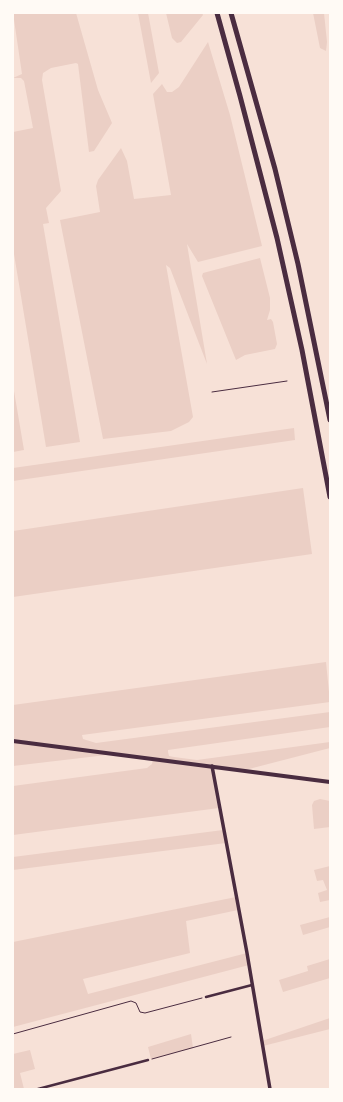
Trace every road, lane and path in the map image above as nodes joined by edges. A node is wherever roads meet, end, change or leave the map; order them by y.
1 (217, 13) edge
2 (231, 13) edge
3 (287, 381) dead end
4 (212, 392) dead end
5 (330, 420) edge
6 (330, 497) edge
7 (13, 741) edge
8 (212, 766) junction
9 (330, 782) edge
10 (252, 984) junction
11 (206, 997) joint
12 (13, 1034) edge
13 (231, 1037) dead end
14 (148, 1060) joint
15 (38, 1089) edge
16 (270, 1089) edge

1 - 6 highway
2 - 5 highway
3 - 4 path
7 - 8 main road
8 - 9 main road
8 - 10 street
10 - 11 street
10 - 16 street
11 - 12 path
13 - 14 path
14 - 15 street

